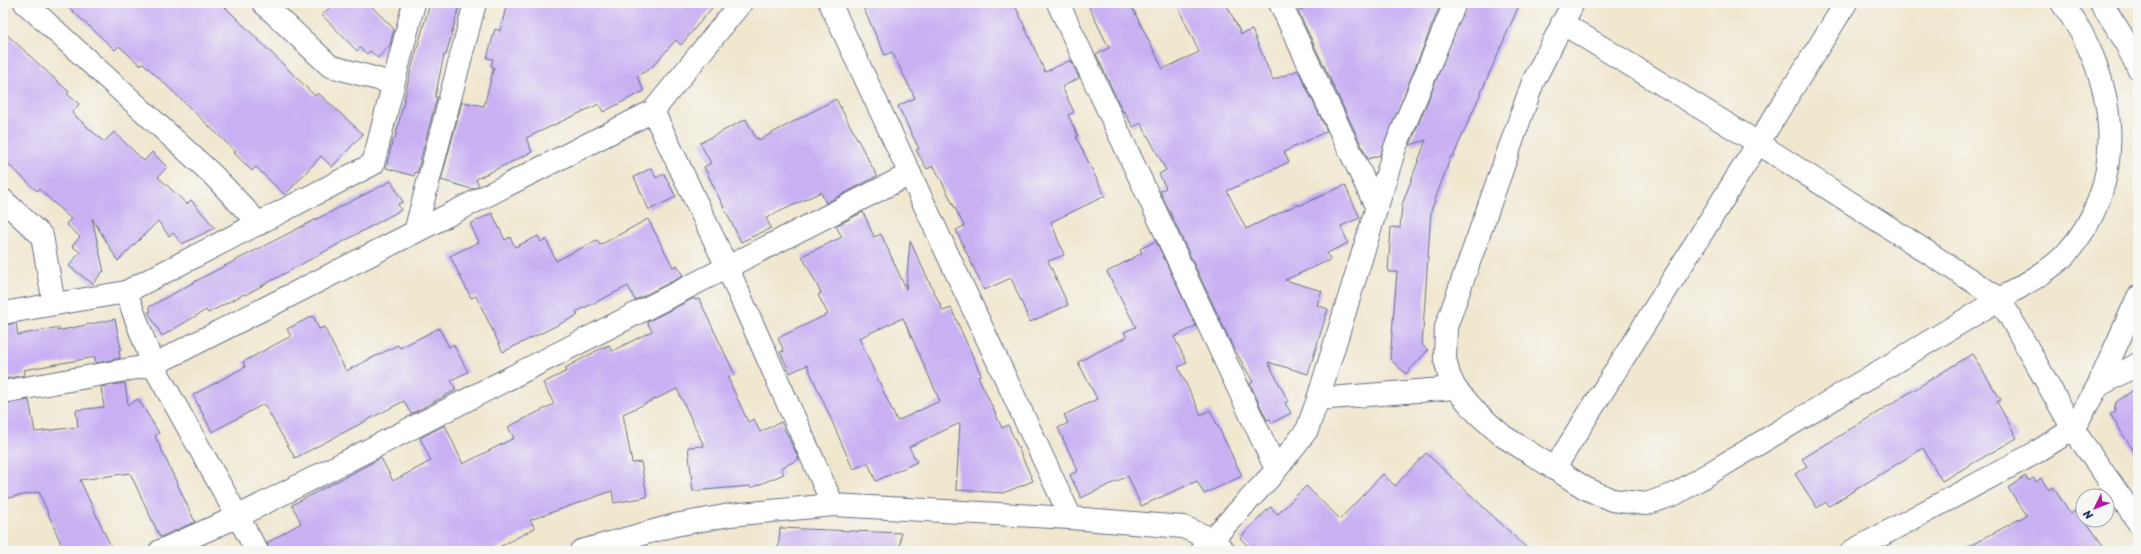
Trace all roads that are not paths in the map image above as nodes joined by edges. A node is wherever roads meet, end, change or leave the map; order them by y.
1 (25, 3) edge
2 (263, 3) edge
3 (414, 3) edge
4 (475, 3) edge
5 (741, 3) edge
6 (830, 3) edge
7 (1058, 3) edge
8 (1280, 3) edge
9 (1455, 3) edge
10 (1573, 3) edge
11 (1846, 3) edge
12 (2062, 3) edge
13 (2101, 3) edge
14 (1562, 23) junction
15 (2138, 68) edge
16 (392, 83) junction
17 (653, 111) junction
18 (1758, 143) junction
19 (910, 174) junction
20 (3, 200) edge
21 (1376, 206) junction
22 (259, 224) junction
23 (415, 232) junction
24 (727, 267) junction
25 (126, 292) junction
26 (2138, 297) edge
27 (2000, 299) junction
28 (54, 304) junction
29 (3, 313) edge
30 (153, 364) junction
31 (2138, 364) edge
32 (2098, 386) junction
33 (1455, 388) junction
34 (3, 392) edge
35 (1318, 399) junction
36 (2073, 429) junction
37 (1276, 469) junction
38 (1554, 469) junction
39 (833, 505) junction
40 (239, 516) junction
41 (1071, 518) junction
42 (2138, 522) edge
43 (1212, 547) edge
44 (160, 551) edge
45 (257, 551) edge
46 (581, 551) edge
47 (1852, 551) edge

1 - 22 street
2 - 16 street
3 - 16 street
4 - 23 street
5 - 17 street
6 - 19 street
7 - 37 street
8 - 21 street
9 - 21 street
10 - 14 street
11 - 18 street
12 - 27 street
13 - 15 street
14 - 18 street
14 - 33 street
16 - 22 street
17 - 23 street
17 - 24 street
18 - 27 street
18 - 38 street
19 - 24 street
19 - 41 street
20 - 28 street
21 - 35 street
22 - 25 street
23 - 30 street
24 - 39 street
24 - 40 street
25 - 28 street
25 - 30 street
26 - 32 street
27 - 36 street
27 - 38 street
28 - 29 street
30 - 34 street
30 - 40 street
31 - 32 street
32 - 36 street
33 - 35 street
33 - 38 street
35 - 37 street
36 - 42 street
36 - 47 street
37 - 43 street
39 - 41 street
39 - 46 street
40 - 44 street
40 - 45 street
41 - 43 street

